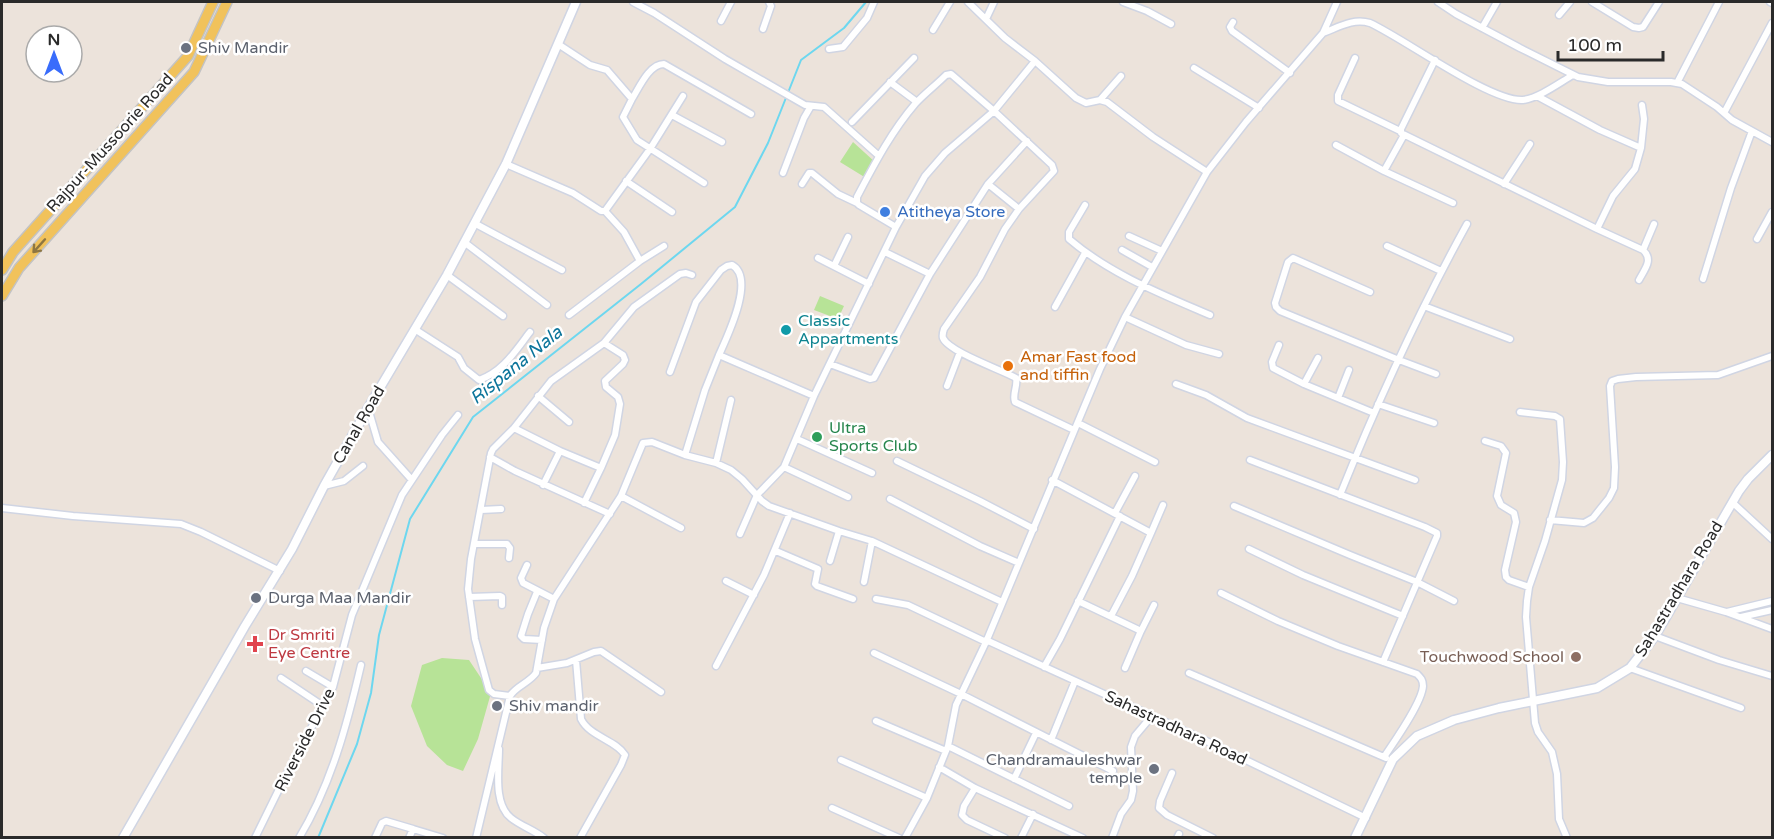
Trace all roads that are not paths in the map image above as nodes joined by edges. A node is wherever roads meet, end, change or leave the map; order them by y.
1 (213, 2) edge
2 (227, 2) edge
3 (576, 2) edge
4 (633, 2) edge
5 (731, 2) edge
6 (769, 2) edge
7 (874, 2) edge
8 (950, 2) edge
9 (968, 2) edge
10 (994, 2) edge
11 (1123, 2) edge
12 (1337, 2) edge
13 (1438, 2) edge
14 (1497, 2) edge
15 (1570, 2) edge
16 (1592, 2) edge
17 (1659, 2) edge
18 (1719, 2) edge
19 (1559, 15) dead end
20 (986, 18) junction
21 (721, 21) dead end
22 (1233, 22) dead end
23 (1773, 23) edge
24 (1171, 24) dead end
25 (1482, 28) junction
26 (763, 29) dead end
27 (933, 30) dead end
28 (1323, 33) junction
29 (558, 44) junction
30 (829, 49) dead end
31 (914, 58) dead end
32 (1355, 58) dead end
33 (1435, 60) junction
34 (1035, 61) junction
35 (1194, 68) dead end
36 (1290, 73) junction
37 (1573, 75) junction
38 (1121, 76) dead end
39 (890, 82) junction
40 (1677, 83) junction
41 (683, 96) dead end
42 (1537, 96) junction
43 (632, 99) junction
44 (1100, 100) junction
45 (917, 102) junction
46 (808, 105) junction
47 (1642, 105) dead end
48 (1259, 108) junction
49 (994, 111) junction
50 (1724, 113) junction
51 (751, 114) dead end
52 (672, 115) junction
53 (852, 122) dead end
54 (1752, 131) junction
55 (1402, 133) junction
56 (1027, 141) junction
57 (722, 142) dead end
58 (1773, 142) edge
59 (1530, 144) dead end
60 (1336, 145) dead end
61 (1641, 148) junction
62 (650, 149) junction
63 (879, 156) junction
64 (506, 164) junction
65 (1384, 171) junction
66 (1207, 172) junction
67 (783, 173) dead end
68 (626, 181) junction
69 (704, 183) dead end
70 (802, 184) dead end
71 (988, 184) junction
72 (1504, 184) junction
73 (857, 203) junction
74 (1453, 203) dead end
75 (1085, 205) dead end
76 (1019, 209) junction
77 (605, 211) junction
78 (672, 212) dead end
79 (1773, 212) edge
80 (474, 223) junction
81 (1467, 224) dead end
82 (1654, 224) dead end
83 (896, 227) junction
84 (1597, 229) junction
85 (1129, 236) dead end
86 (848, 237) dead end
87 (1757, 239) dead end
88 (464, 242) junction
89 (664, 246) dead end
90 (1387, 246) dead end
91 (1122, 250) dead end
92 (1643, 250) junction
93 (1162, 251) junction
94 (885, 252) junction
95 (1085, 253) junction
96 (818, 258) dead end
97 (640, 261) junction
98 (834, 266) junction
99 (1152, 267) junction
100 (2, 270) edge
101 (562, 270) dead end
102 (1441, 272) junction
103 (930, 274) junction
104 (447, 275) junction
105 (692, 275) dead end
106 (1703, 279) dead end
107 (1639, 280) dead end
108 (869, 284) junction
109 (1142, 286) junction
110 (1370, 292) dead end
111 (2, 296) edge
112 (547, 305) dead end
113 (1425, 306) junction
114 (1055, 307) dead end
115 (569, 315) dead end
116 (1210, 315) dead end
117 (503, 316) dead end
118 (1125, 317) junction
119 (416, 330) junction
120 (530, 332) dead end
121 (1510, 339) dead end
122 (604, 343) junction
123 (1279, 345) dead end
124 (960, 352) junction
125 (1219, 354) dead end
126 (719, 355) junction
127 (1773, 356) edge
128 (1318, 358) dead end
129 (1399, 360) junction
130 (830, 364) junction
131 (1349, 370) dead end
132 (670, 372) dead end
133 (1436, 374) dead end
134 (1176, 384) dead end
135 (1304, 384) junction
136 (947, 386) dead end
137 (538, 396) junction
138 (814, 396) junction
139 (1338, 398) junction
140 (731, 400) dead end
141 (1378, 404) junction
142 (368, 408) junction
143 (1520, 412) dead end
144 (1374, 413) junction
145 (458, 415) dead end
146 (569, 422) dead end
147 (1078, 423) junction
148 (1434, 423) dead end
149 (514, 428) junction
150 (1074, 430) junction
151 (797, 439) junction
152 (1485, 441) dead end
153 (560, 451) junction
154 (686, 455) junction
155 (1773, 455) edge
156 (490, 457) junction
157 (1355, 458) junction
158 (1250, 460) dead end
159 (897, 461) dead end
160 (1155, 462) dead end
161 (716, 463) junction
162 (363, 466) dead end
163 (784, 467) junction
164 (601, 468) junction
165 (872, 473) dead end
166 (1135, 476) dead end
167 (411, 479) junction
168 (1052, 480) junction
169 (1414, 480) dead end
170 (543, 485) junction
171 (324, 486) junction
172 (757, 495) junction
173 (1340, 495) junction
174 (621, 496) junction
175 (848, 497) dead end
176 (890, 499) dead end
177 (1732, 502) junction
178 (584, 503) junction
179 (1163, 505) dead end
180 (1234, 506) dead end
181 (2, 508) edge
182 (501, 509) dead end
183 (481, 510) junction
184 (790, 513) junction
185 (610, 514) junction
186 (1117, 515) junction
187 (1550, 520) junction
188 (681, 528) dead end
189 (1034, 529) junction
190 (839, 531) junction
191 (1151, 533) junction
192 (740, 534) dead end
193 (1773, 539) edge
194 (872, 541) junction
195 (474, 544) junction
196 (1249, 549) dead end
197 (776, 551) junction
198 (509, 558) dead end
199 (831, 561) dead end
200 (1019, 563) junction
201 (527, 565) dead end
202 (280, 571) junction
203 (726, 581) dead end
204 (864, 582) dead end
205 (1417, 582) junction
206 (1529, 587) junction
207 (537, 592) junction
208 (1221, 593) dead end
209 (754, 595) junction
210 (469, 597) junction
211 (1677, 598) junction
212 (554, 599) junction
213 (853, 599) dead end
214 (876, 599) dead end
215 (1078, 601) junction
216 (1455, 601) dead end
217 (1773, 601) edge
218 (1002, 602) junction
219 (1154, 604) dead end
220 (502, 605) dead end
221 (1773, 610) edge
222 (1726, 612) junction
223 (1111, 616) junction
224 (1403, 616) junction
225 (1740, 617) junction
226 (1773, 629) edge
227 (1140, 633) junction
228 (1655, 636) junction
229 (542, 640) junction
230 (986, 641) junction
231 (874, 653) dead end
232 (576, 660) junction
233 (1383, 662) junction
234 (361, 665) dead end
235 (716, 666) dead end
236 (1044, 667) junction
237 (537, 668) junction
238 (1125, 668) dead end
239 (1630, 668) junction
240 (306, 671) dead end
241 (1190, 673) dead end
242 (1773, 676) edge
243 (281, 678) dead end
244 (1075, 681) junction
245 (333, 687) junction
246 (661, 692) dead end
247 (961, 694) junction
248 (510, 696) junction
249 (1533, 702) junction
250 (323, 706) junction
251 (1741, 708) dead end
252 (1151, 717) junction
253 (876, 721) dead end
254 (1036, 733) junction
255 (499, 739) junction
256 (1051, 740) junction
257 (947, 748) junction
258 (1388, 758) junction
259 (841, 760) dead end
260 (939, 767) junction
261 (1113, 771) dead end
262 (1172, 773) dead end
263 (1014, 779) junction
264 (975, 788) junction
265 (927, 798) junction
266 (1069, 806) dead end
267 (832, 808) dead end
268 (1033, 814) junction
269 (1366, 818) junction
270 (413, 829) junction
271 (435, 836) edge
272 (123, 837) edge
273 (255, 837) edge
274 (299, 837) edge
275 (375, 837) edge
276 (409, 837) edge
277 (443, 837) edge
278 (476, 837) edge
279 (544, 837) edge
280 (580, 837) edge
281 (899, 837) edge
282 (905, 837) edge
283 (1005, 837) edge
284 (1021, 837) edge
285 (1083, 837) edge
286 (1112, 837) edge
287 (1213, 837) edge
288 (1355, 837) edge
289 (1568, 837) edge

1 - 100 main road, Rajpur-Mussoorie Road
2 -> 111 main road, Rajpur-Mussoorie Road
3 - 29 street, Canal Road
4 - 46 street
5 - 21 street
6 - 26 street
7 - 30 street
8 - 27 street
9 - 20 street
10 - 20 street
11 - 24 street
12 - 28 street
13 - 25 street
14 - 25 street
15 - 19 street
16 - 17 street
18 - 40 street
20 - 34 street
22 - 36 street
23 - 50 street
25 - 37 street
28 - 33 street
28 - 36 street
29 - 43 street
29 - 64 street, Canal Road
31 - 39 street
32 - 55 street
33 - 42 street
33 - 55 street
34 - 44 street
34 - 49 street
35 - 48 street
36 - 48 street
37 - 40 street
37 - 42 street
38 - 44 street
39 - 45 street
39 - 53 street
40 - 50 street
41 - 52 street
42 - 61 street
43 - 51 street
43 - 62 street
44 - 66 street
45 - 49 street
45 - 63 street
46 - 63 street
46 - 67 street
47 - 61 street
48 - 66 street
49 - 56 street
49 - 83 street
50 - 54 street
52 - 57 street
52 - 62 street
54 - 58 street
54 - 106 street
55 - 65 street
55 - 72 street
56 - 71 street
56 - 76 street
59 - 72 street
60 - 65 street
61 - 84 street
62 - 68 street
62 - 69 street
63 - 73 street
64 - 77 street
64 - 80 street, Canal Road
65 - 74 street
66 - 93 street
68 - 77 street
68 - 78 street
70 - 73 street
71 - 76 street
71 - 103 street
72 - 84 street
73 - 83 street
75 - 95 street
76 - 124 street
77 - 97 street
79 - 87 street
80 - 88 street, Canal Road
80 - 101 street
81 - 102 street
82 - 92 street
83 - 94 street
84 - 92 street
85 - 93 street
86 - 98 street
88 - 104 street, Canal Road
88 - 112 street
89 - 97 street
90 - 102 street
91 - 99 street
92 - 107 street
93 - 99 street
94 - 103 street
94 - 108 street
95 - 109 street
95 - 114 street
96 - 98 street
97 - 115 street
98 - 108 street
99 - 109 street
102 - 113 street
103 - 130 street
104 - 117 street
104 - 119 street, Canal Road
105 - 122 street
108 - 130 street
109 - 116 street
109 - 118 street
110 - 129 street
113 - 121 street
113 - 129 street
118 - 125 street
118 - 147 street
119 - 120 street
119 - 142 street, Canal Road
122 - 137 street
122 - 164 street
123 - 135 street
124 - 136 street
124 - 150 street
126 - 132 street
126 - 138 street
126 - 154 street
127 - 187 street
128 - 135 street
129 - 133 street
129 - 141 street
130 - 138 street
131 - 139 street
134 - 157 street
135 - 139 street
137 - 146 street
137 - 149 street
138 - 151 street
139 - 144 street
140 - 161 street
141 - 144 street
141 - 148 street
142 - 167 street
142 - 171 street, Canal Road
143 - 187 street
144 - 157 street
145 - 167 street, Riverside Drive
147 - 150 street
147 - 160 street
149 - 153 street
149 - 156 street
150 - 168 street
151 - 163 street
151 - 165 street
152 - 206 street
153 - 164 street
153 - 170 street
154 - 161 street
154 - 174 street
155 - 177 street, Sahastradhara Road
156 - 170 street
156 - 183 street
157 - 169 street
157 - 173 street
158 - 173 street
159 - 189 street
161 - 172 street
162 - 171 street
163 - 172 street
163 - 175 street
164 - 178 street
166 - 186 street
167 - 245 street, Riverside Drive
168 - 186 street
168 - 189 street
170 - 178 street
171 - 202 street, Canal Road
172 - 184 street
172 - 192 street
173 - 205 street
174 - 185 street
174 - 188 street
176 - 200 street
177 - 193 street
177 - 211 street, Sahastradhara Road
178 - 185 street
179 - 191 street
180 - 205 street
181 - 202 street
182 - 183 street
183 - 195 street
184 - 190 street
184 - 197 street
185 - 212 street
186 - 191 street
186 - 215 street
187 - 206 street
189 - 200 street
190 - 194 street
190 - 199 street
191 - 223 street
194 - 204 street
194 - 218 street
195 - 198 street
195 - 210 street
196 - 224 street
197 - 209 street
197 - 213 street
200 - 218 street
201 - 207 street
202 - 272 street, Canal Road
203 - 209 street
205 - 216 street
205 - 224 street
206 - 249 street
207 - 212 street
207 - 229 street
208 - 233 street
209 - 235 street
210 - 220 street
210 - 248 street
211 - 222 street
211 - 228 street, Sahastradhara Road
212 - 229 street
214 - 230 street, Sahastradhara Road
215 - 223 street
215 - 236 street
217 - 222 street
218 - 230 street
219 - 227 street
221 - 225 street
222 - 225 street
223 - 227 street
224 - 233 street
225 - 226 street
227 - 238 street
228 - 239 street, Sahastradhara Road
228 - 242 street
229 - 237 street
230 - 236 street, Sahastradhara Road
230 - 247 street
231 - 247 street
232 - 237 street
232 - 246 street
232 - 280 street
233 - 258 street
234 - 274 street
236 - 244 street, Sahastradhara Road
237 - 248 street
239 - 249 street, Sahastradhara Road
239 - 251 street
240 - 245 street
241 - 258 street
243 - 250 street
244 - 252 street, Sahastradhara Road
244 - 256 street
245 - 250 street, Riverside Drive
247 - 254 street
247 - 257 street
248 - 255 street
249 - 258 street, Sahastradhara Road
249 - 289 street
250 - 273 street, Riverside Drive
252 - 269 street, Sahastradhara Road
252 - 286 street
253 - 257 street
254 - 256 street
254 - 263 street
255 - 278 street
255 - 279 street
256 - 261 street
257 - 260 street
257 - 263 street
258 - 269 street, Sahastradhara Road
259 - 265 street
260 - 264 street
260 - 265 street
262 - 287 street
263 - 266 street
264 - 268 street
264 - 283 street
265 - 282 street
267 - 281 street
268 - 284 street
268 - 285 street
269 - 288 street, Sahastradhara Road
270 - 271 street
270 - 275 street
270 - 276 street
271 - 277 street

